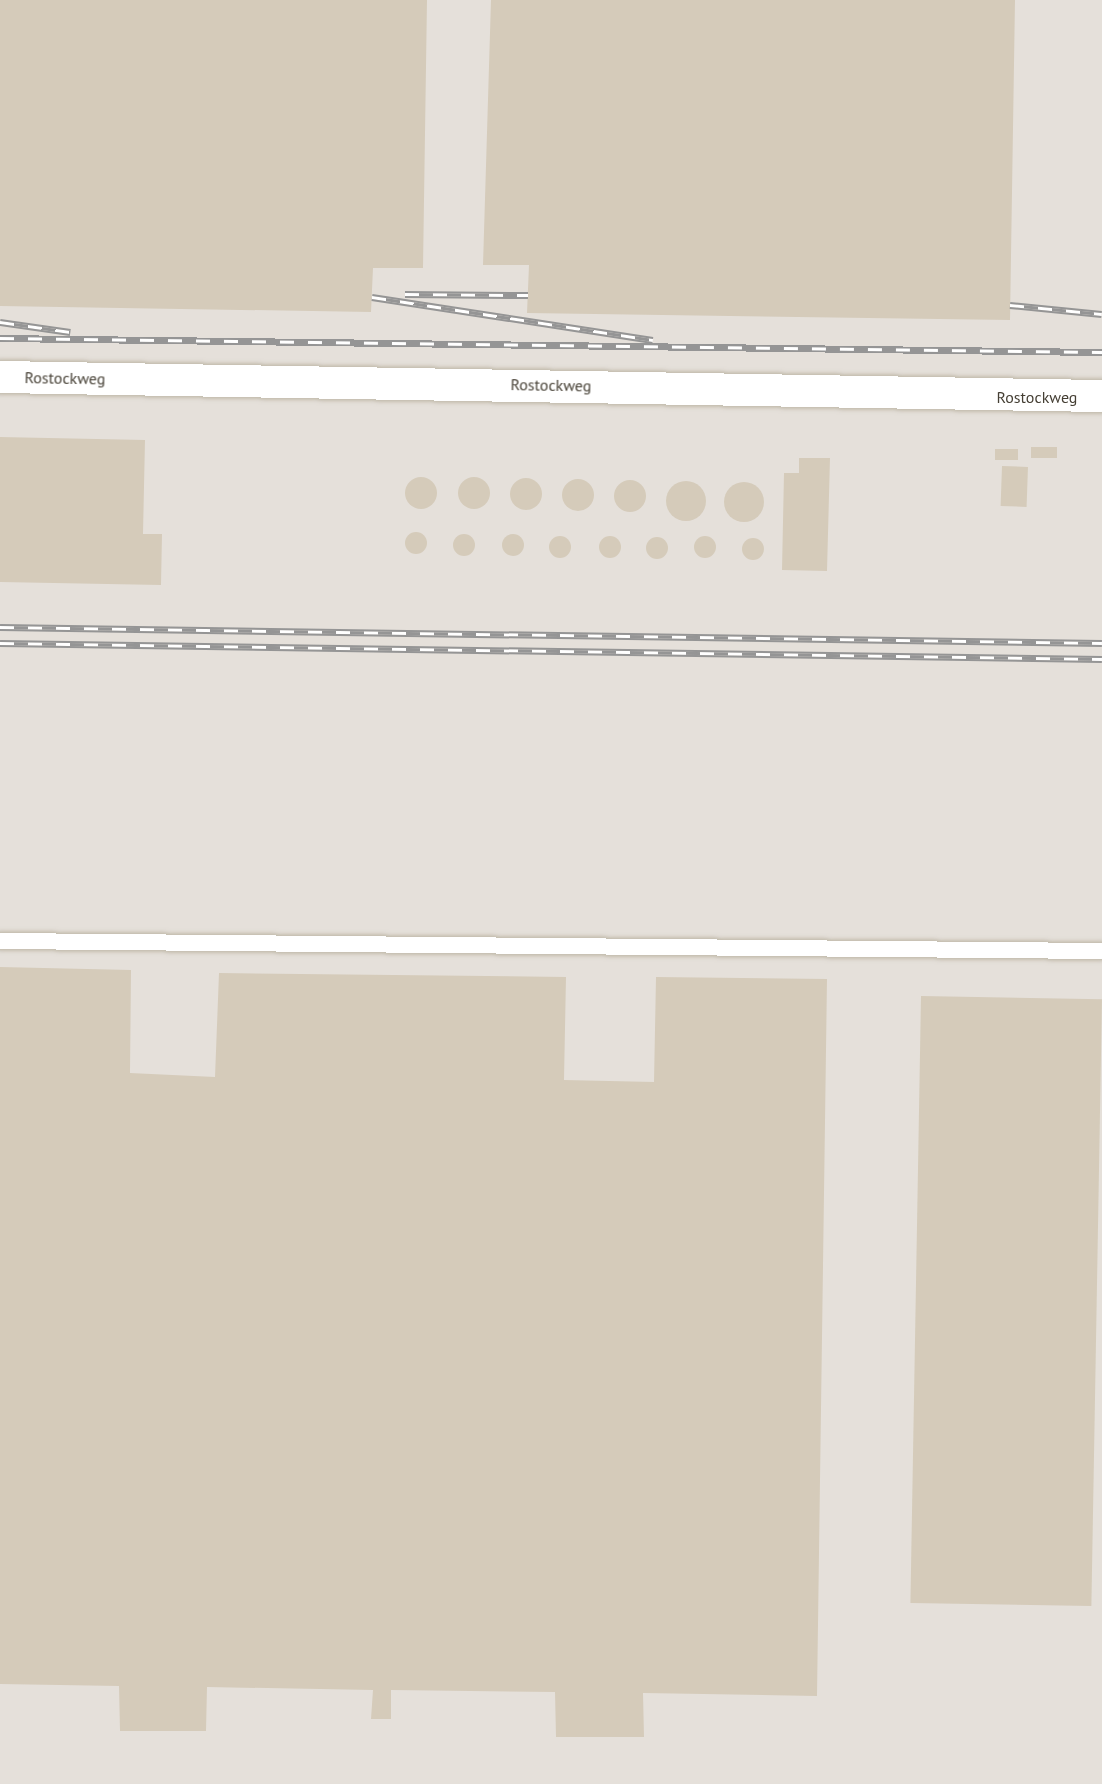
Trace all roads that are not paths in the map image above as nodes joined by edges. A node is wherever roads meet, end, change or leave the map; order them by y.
1 (0, 377) edge
2 (1102, 396) edge
3 (0, 941) edge
4 (1102, 951) edge

1 - 2 street, Rostockweg
3 - 4 lane

